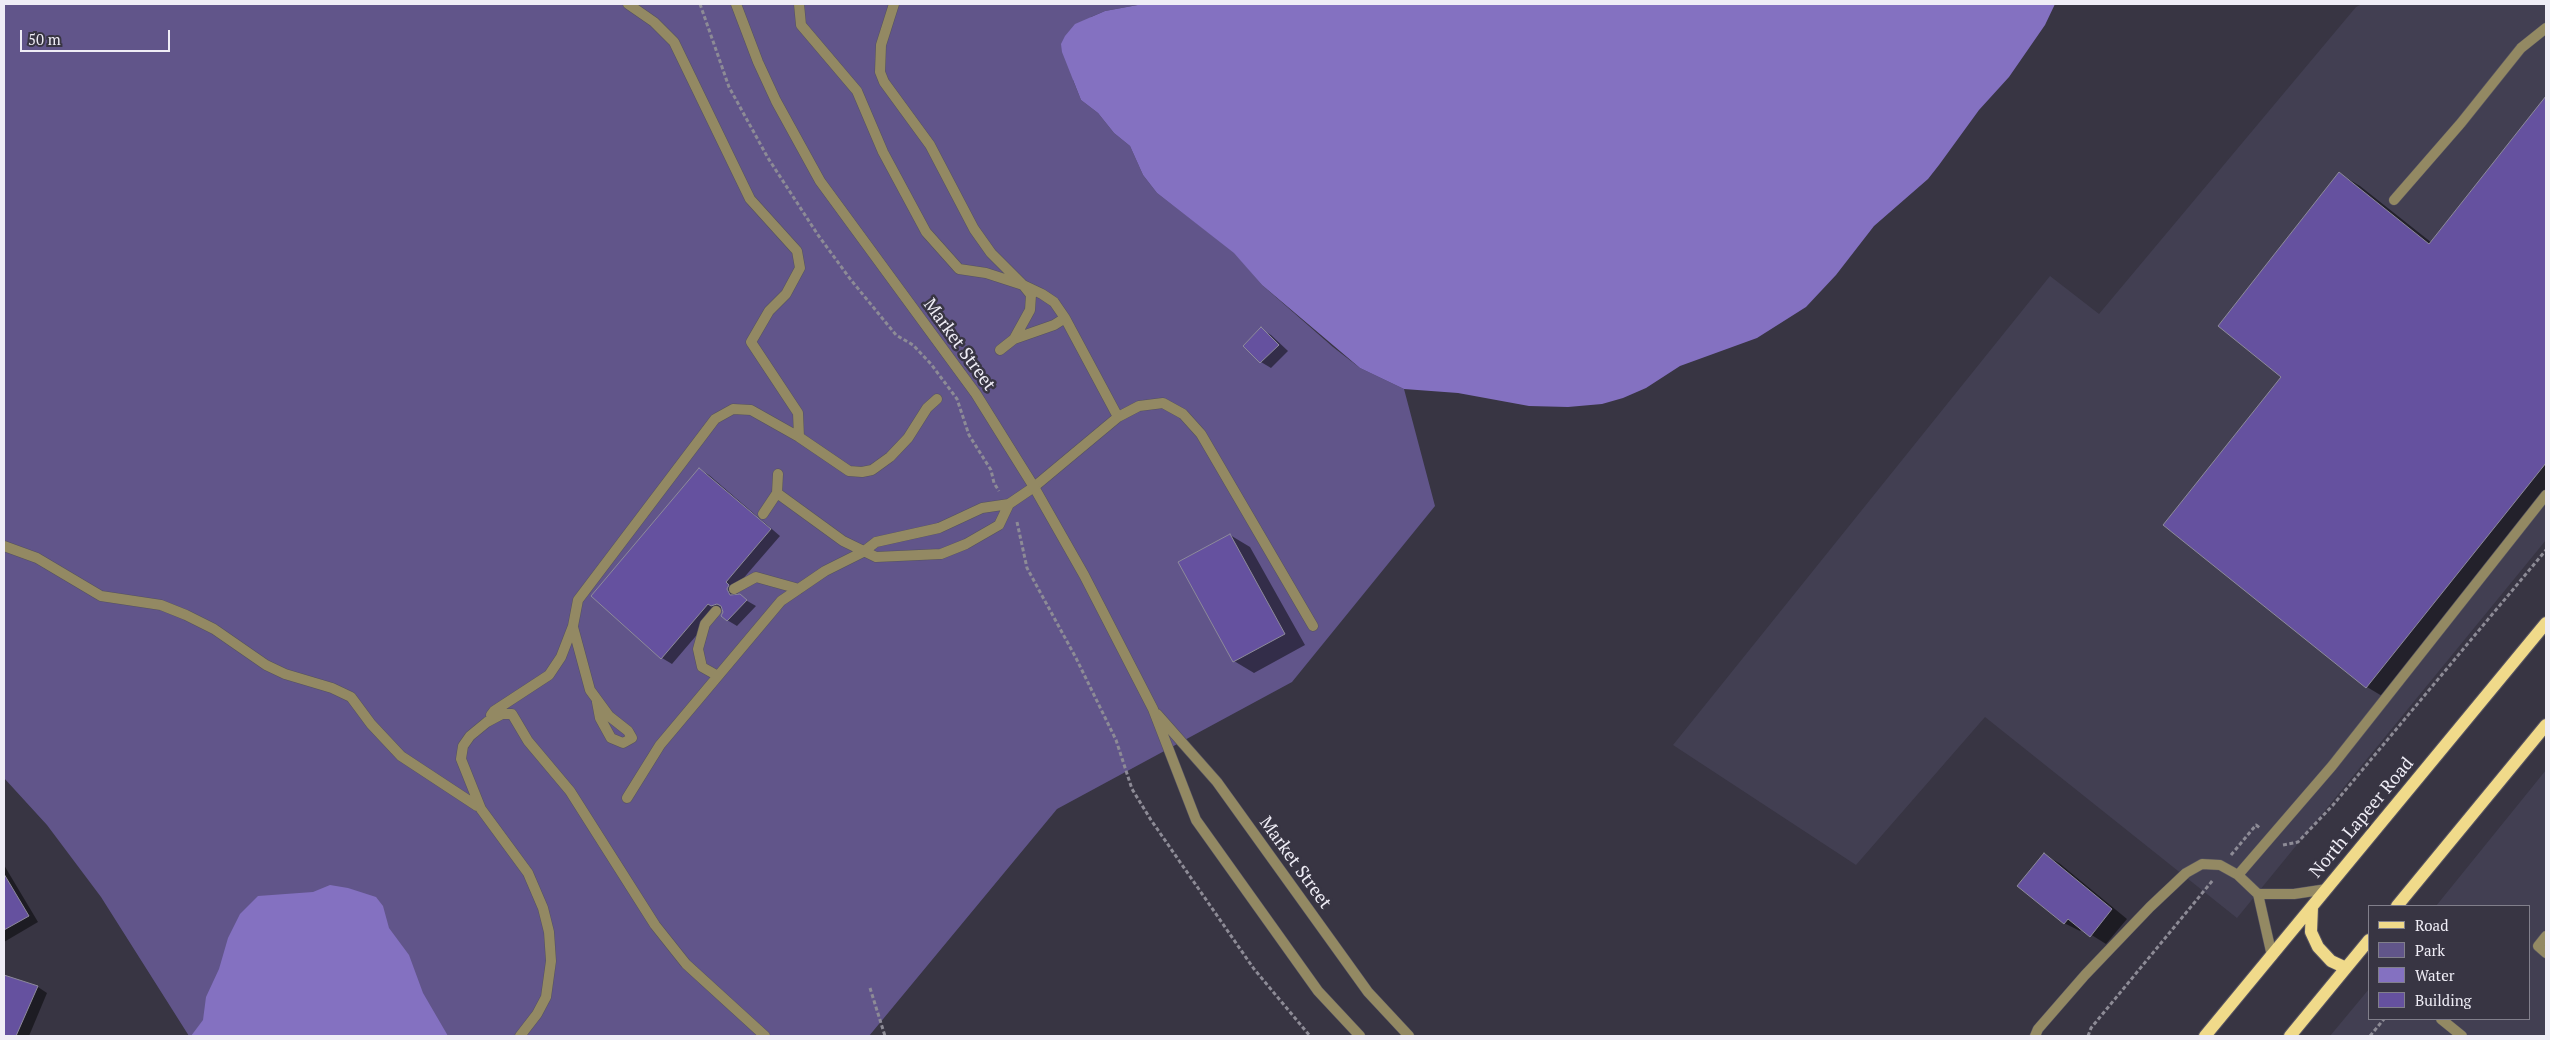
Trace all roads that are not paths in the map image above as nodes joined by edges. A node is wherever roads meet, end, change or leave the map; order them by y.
1 (628, 4) edge
2 (736, 4) edge
3 (799, 4) edge
4 (894, 4) edge
5 (2546, 28) edge
6 (2394, 200) dead end
7 (1023, 285) junction
8 (1065, 318) junction
9 (1014, 339) junction
10 (1000, 350) dead end
11 (937, 398) dead end
12 (1118, 417) junction
13 (799, 437) junction
14 (778, 474) dead end
15 (1034, 487) junction
16 (777, 492) junction
17 (2546, 495) edge
18 (1009, 504) junction
19 (763, 514) dead end
20 (4, 546) edge
21 (863, 552) junction
22 (734, 589) dead end
23 (799, 589) junction
24 (716, 611) dead end
25 (2546, 623) edge
26 (573, 626) junction
27 (1312, 626) dead end
28 (718, 676) junction
29 (597, 702) dead end
30 (1153, 709) junction
31 (487, 722) junction
32 (2546, 725) edge
33 (627, 798) dead end
34 (481, 809) junction
35 (2238, 875) junction
36 (2327, 889) junction
37 (2258, 894) junction
38 (2397, 905) edge
39 (2312, 907) junction
40 (2546, 936) edge
41 (2546, 953) edge
42 (2365, 954) edge
43 (2272, 956) junction
44 (2346, 968) junction
45 (2443, 1020) edge
46 (520, 1036) edge
47 (765, 1036) edge
48 (1360, 1036) edge
49 (1409, 1036) edge
50 (2036, 1036) edge
51 (2205, 1036) edge
52 (2290, 1036) edge
53 (2462, 1036) edge

1 - 13 street
2 - 15 street, Market Street
3 - 7 street
4 - 7 street
5 - 6 street
7 - 8 street
7 - 9 street
8 - 9 street
8 - 12 street
9 - 10 street
11 - 13 street
12 - 15 street
12 - 27 street
13 - 26 street
14 - 16 street
15 - 18 street
15 - 30 street, Market Street
16 - 19 street
16 - 21 street
17 - 35 street
18 - 21 street
18 - 21 street
20 - 34 street
21 - 23 street
22 - 23 street
23 - 28 street
24 - 28 street
25 - 36 main road, North Lapeer Road
26 - 29 street
26 - 31 street
28 - 33 street
30 - 48 street, Market Street
30 - 49 street, Market Street
31 - 34 street
31 - 47 street
32 - 38 main road
34 - 46 street
35 - 37 street
35 - 50 street
36 - 37 street
36 - 39 main road, North Lapeer Road
37 - 43 street
39 - 43 main road, North Lapeer Road
39 - 44 main road
40 - 41 street
42 - 44 main road
43 - 51 main road, North Lapeer Road
44 - 52 main road
45 - 53 street

